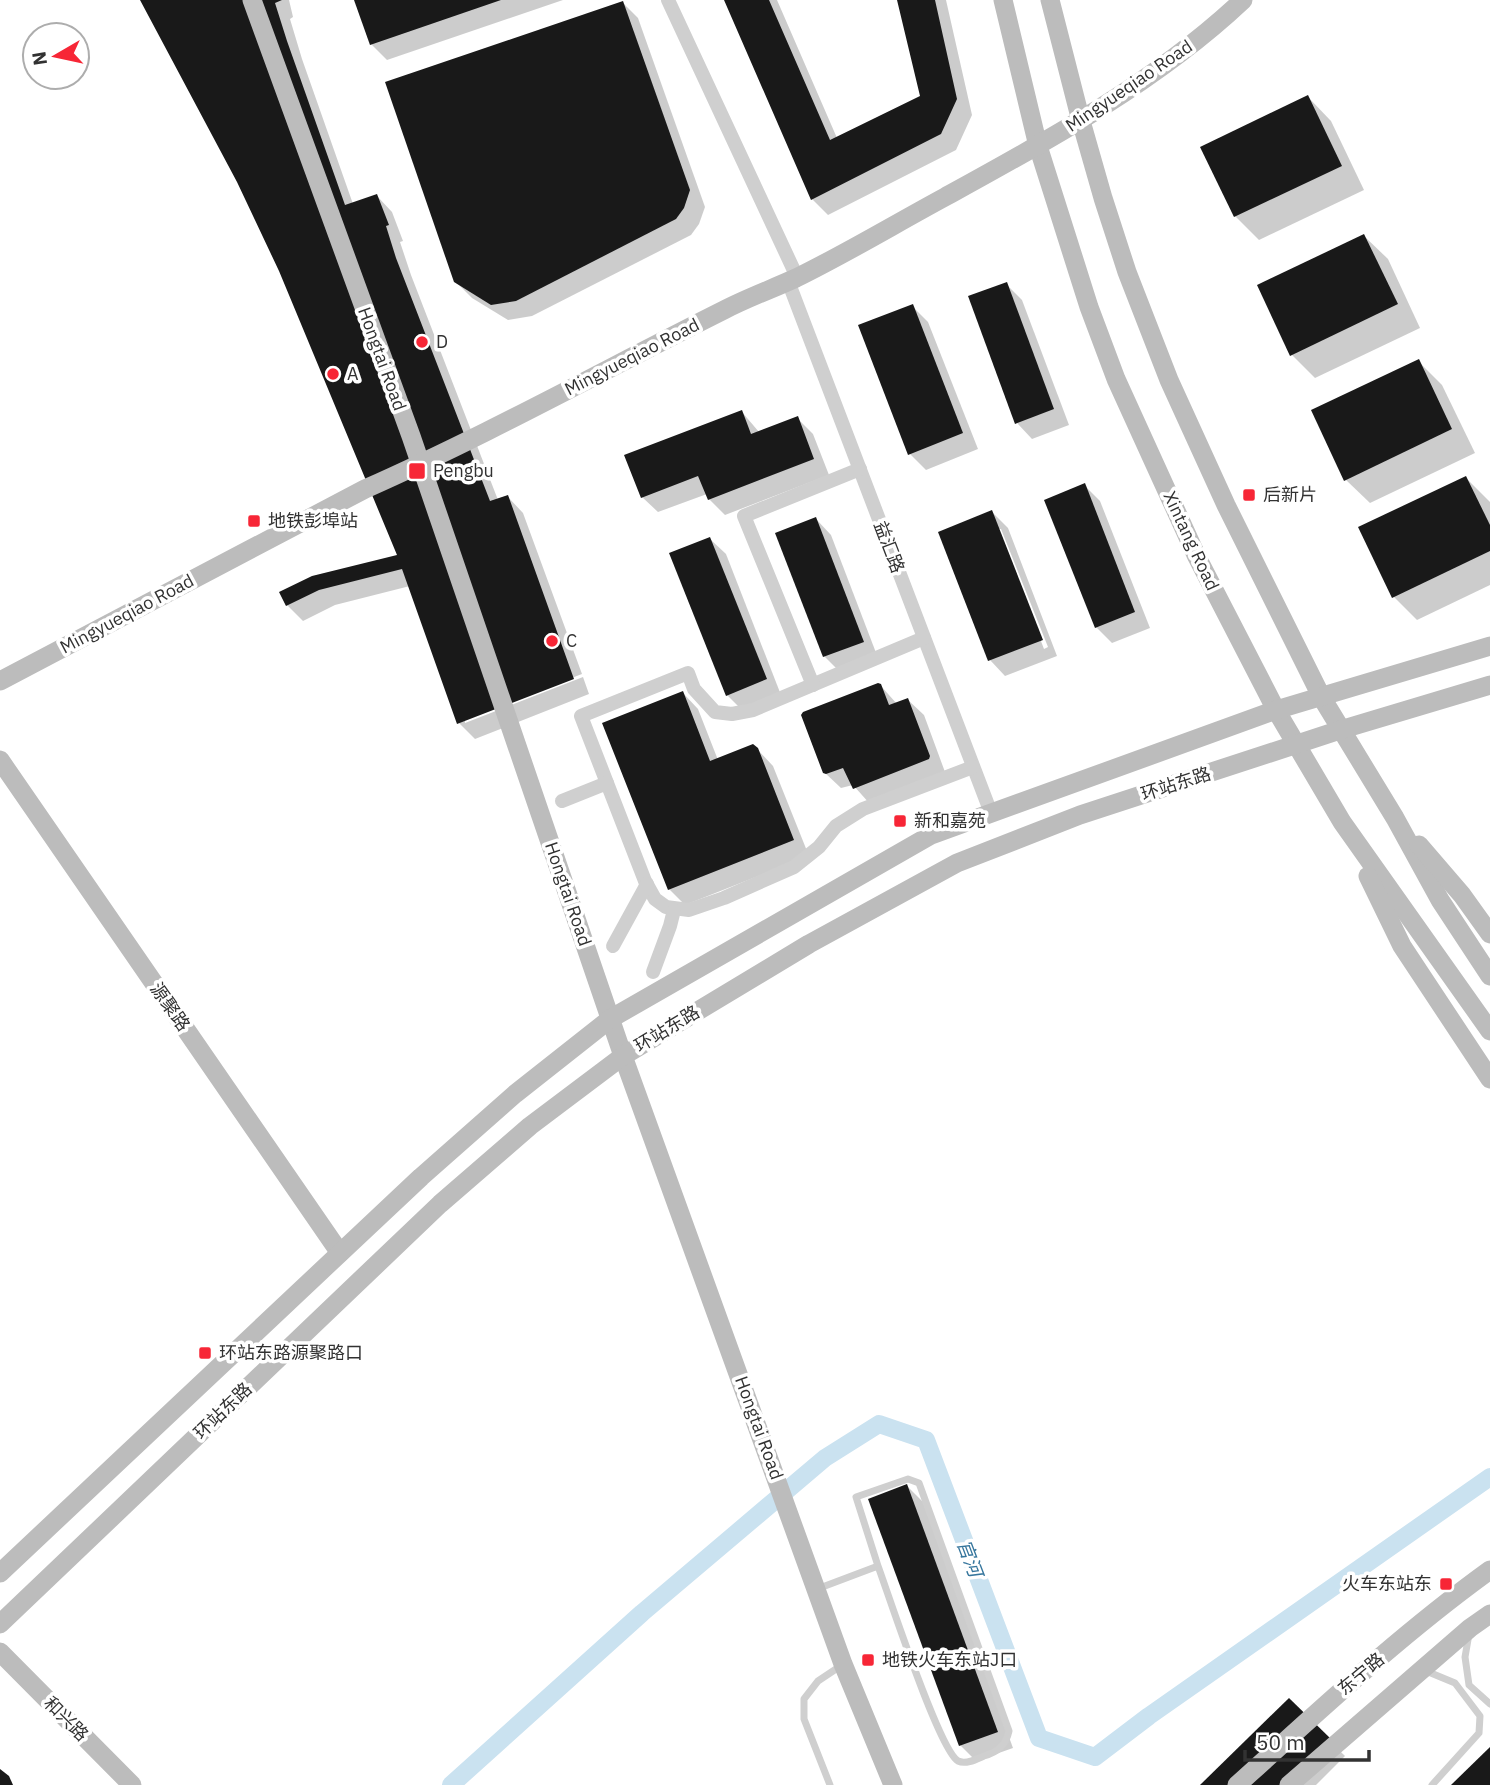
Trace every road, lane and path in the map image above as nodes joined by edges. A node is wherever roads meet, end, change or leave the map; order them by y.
1 (252, 0) edge
2 (668, 0) edge
3 (1003, 0) edge
4 (1050, 0) edge
5 (1243, 0) edge
6 (1081, 121) junction
7 (1038, 146) junction
8 (793, 279) junction
9 (421, 464) junction
10 (860, 469) junction
11 (924, 638) junction
12 (1490, 646) edge
13 (0, 681) edge
14 (813, 685) junction
15 (1490, 685) edge
16 (1322, 698) junction
17 (1276, 710) junction
18 (1340, 730) junction
19 (1297, 744) junction
20 (0, 760) edge
21 (973, 767) junction
22 (607, 783) junction
23 (562, 801) dead end
24 (990, 813) junction
25 (1395, 818) junction
26 (1342, 822) junction
27 (647, 884) junction
28 (674, 910) junction
29 (1490, 934) edge
30 (612, 946) dead end
31 (653, 972) dead end
32 (1490, 976) edge
33 (611, 1019) junction
34 (1490, 1031) edge
35 (622, 1056) junction
36 (1490, 1079) edge
37 (340, 1253) junction
38 (878, 1566) junction
39 (1490, 1570) edge
40 (0, 1573) edge
41 (816, 1589) junction
42 (1490, 1614) edge
43 (0, 1624) edge
44 (1470, 1628) junction
45 (0, 1653) edge
46 (843, 1664) junction
47 (1422, 1670) junction
48 (1490, 1704) edge
49 (132, 1785) edge
50 (830, 1785) edge
51 (893, 1785) edge
52 (1237, 1785) edge
53 (1289, 1785) edge
54 (1432, 1785) edge

1 - 9 main road, Hongtai Road
2 - 8 street, 益汇路
3 - 7 main road, Xintang Road
4 - 6 main road
5 - 6 main road, Mingyueqiao Road
6 - 7 main road, Mingyueqiao Road
6 - 16 main road
7 - 8 main road, Mingyueqiao Road
7 - 17 main road, Xintang Road
8 - 9 main road, Mingyueqiao Road
8 - 10 street, 益汇路
9 - 13 main road, Mingyueqiao Road
9 - 33 main road, Hongtai Road
10 - 11 street, 益汇路
10 - 14 street
11 - 14 street
11 - 21 street, 益汇路
12 - 16 main road, 环站东路
14 - 22 street
15 - 18 main road, 环站东路
16 - 17 main road, 环站东路
16 - 18 main road
17 - 19 main road, Xintang Road
17 - 24 main road, 环站东路
18 - 19 main road, 环站东路
18 - 25 main road
19 - 26 main road, Xintang Road
19 - 35 main road, 环站东路
20 - 37 main road, 源聚路
21 - 24 street, 益汇路
21 - 28 street
22 - 23 street
22 - 27 street
24 - 33 main road, 环站东路
25 - 29 main road
25 - 32 main road
26 - 34 main road, Xintang Road
26 - 36 main road
27 - 28 street
27 - 30 street
28 - 31 street
33 - 35 main road, Hongtai Road
33 - 37 main road, 环站东路
35 - 41 main road, Hongtai Road
35 - 43 main road, 环站东路
37 - 40 main road, 环站东路
38 - 38 lane
38 - 41 lane
39 - 52 main road, 东宁路
41 - 46 main road, Hongtai Road
42 - 44 main road, 东宁路
44 - 47 main road, 东宁路
44 - 48 lane
45 - 49 main road, 和兴路
46 - 50 lane
46 - 51 main road, Hongtai Road
47 - 53 main road, 东宁路
47 - 54 lane

